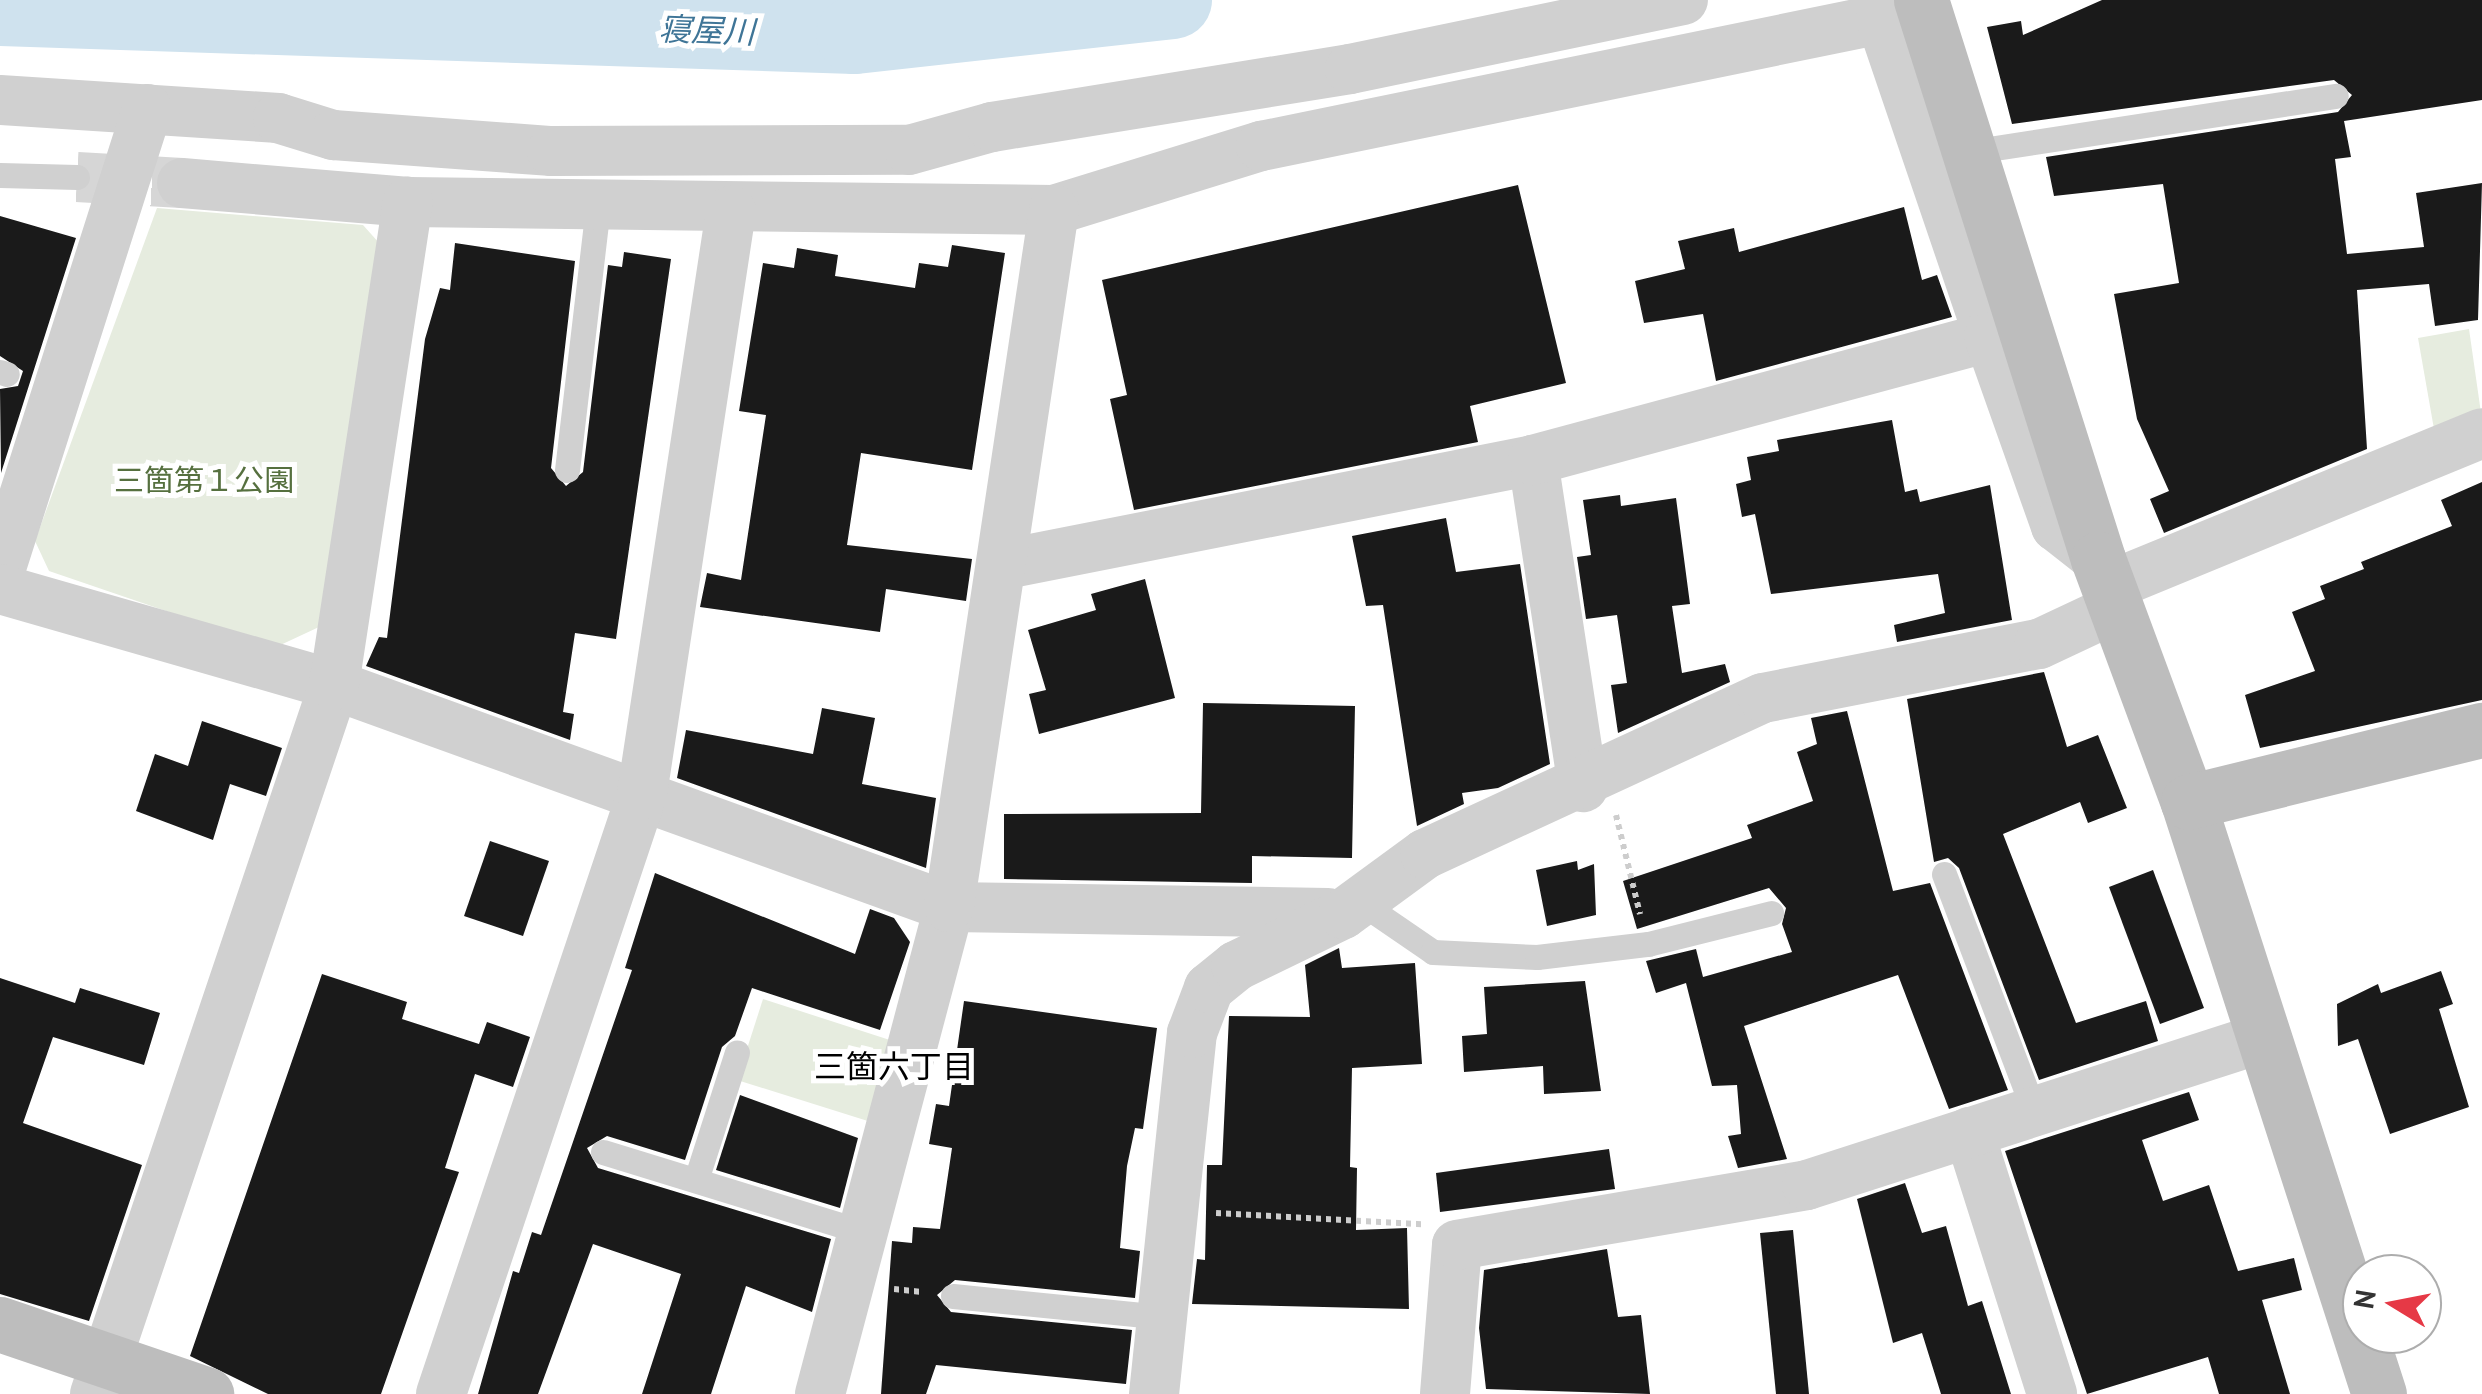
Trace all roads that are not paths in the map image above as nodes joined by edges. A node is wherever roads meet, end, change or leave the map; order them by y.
1 (1683, 0) edge
2 (1921, 0) edge
3 (2336, 96) dead end
4 (0, 100) edge
5 (148, 109) junction
6 (1969, 152) junction
7 (0, 174) edge
8 (77, 177) tunnel mouth
9 (182, 183) tunnel mouth
10 (408, 202) junction
11 (598, 207) junction
12 (730, 210) junction
13 (1054, 210) junction
14 (1990, 337) junction
15 (2482, 433) edge
16 (1533, 460) junction
17 (567, 470) dead end
18 (1006, 564) junction
19 (0, 572) edge
20 (2109, 584) junction
21 (0, 589) edge
22 (334, 686) junction
23 (2482, 730) edge
24 (1594, 780) junction
25 (642, 794) junction
26 (2188, 802) junction
27 (1944, 874) dead end
28 (949, 907) junction
29 (1351, 908) junction
30 (1771, 914) dead end
31 (2264, 1037) junction
32 (737, 1052) dead end
33 (2034, 1111) junction
34 (1970, 1132) junction
35 (602, 1152) dead end
36 (696, 1180) junction
37 (863, 1232) junction
38 (953, 1296) road end
39 (1162, 1317) junction
40 (0, 1324) edge
41 (101, 1376) edge
42 (206, 1394) edge
43 (441, 1394) edge
44 (820, 1394) edge
45 (1154, 1394) edge
46 (1445, 1394) edge
47 (2052, 1394) edge
48 (2379, 1394) edge

1 - 5 street
2 - 6 street
3 - 6 lane
4 - 5 street
5 - 19 street
6 - 20 street
7 - 8 lane
9 - 10 street
10 - 11 street
10 - 22 street
11 - 12 street
11 - 17 lane
12 - 13 street
12 - 25 street
13 - 14 street
13 - 18 street
14 - 16 street
14 - 20 street
15 - 20 street
16 - 18 street
16 - 24 street
18 - 28 street
20 - 24 street
20 - 26 street
21 - 22 street
22 - 25 street
22 - 41 street
23 - 26 street
24 - 29 street
25 - 28 street
25 - 43 street
26 - 31 street
27 - 33 lane
28 - 29 street
28 - 37 street
29 - 30 lane
29 - 39 street
31 - 33 street
31 - 48 street
32 - 36 lane
33 - 34 street
34 - 46 street
34 - 47 street
35 - 36 lane
36 - 37 lane
37 - 44 street
38 - 39 lane
39 - 45 street
40 - 41 street
41 - 42 street

